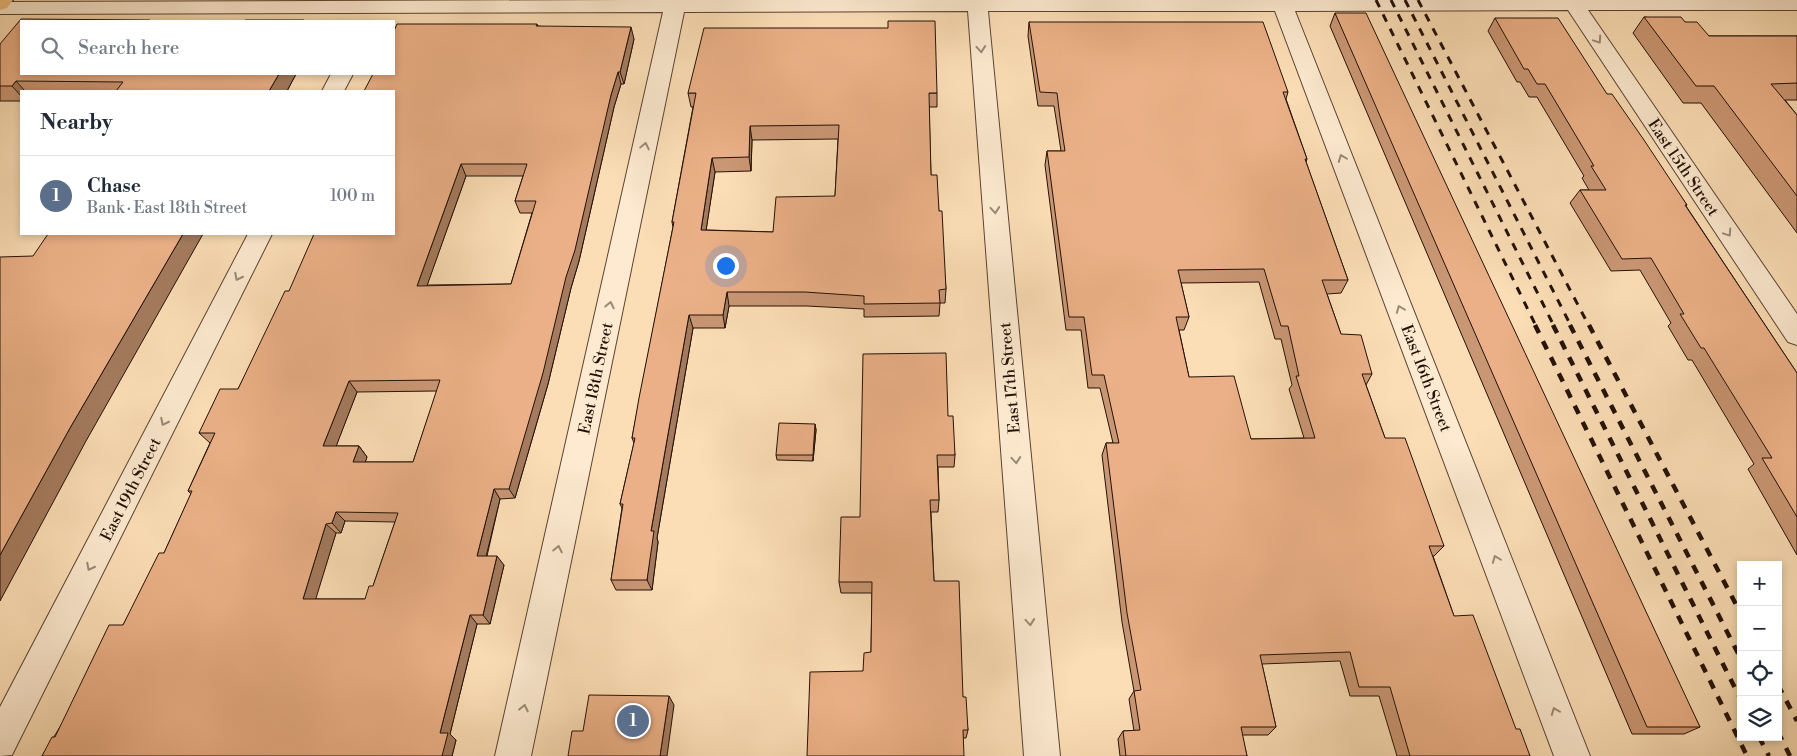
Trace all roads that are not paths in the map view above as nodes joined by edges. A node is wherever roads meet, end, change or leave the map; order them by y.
1 (3, 0) edge
2 (978, 2) edge
3 (1573, 2) edge
4 (675, 3) edge
5 (1282, 3) edge
6 (0, 4) edge
7 (1797, 4) edge
8 (0, 8) edge
9 (375, 9) edge
10 (341, 75) edge
11 (334, 90) edge
12 (259, 235) edge
13 (1797, 335) edge
14 (0, 743) edge
15 (513, 756) edge
16 (1042, 756) edge
17 (1572, 756) edge

1 - 6 main road
2 - 4 street
2 - 5 street
2 -> 16 street, East 17th Street
3 - 5 street
3 - 7 street
3 -> 13 street, East 15th Street
4 - 9 street
15 -> 4 street, East 18th Street
17 -> 5 street, East 16th Street
8 - 9 street
10 - 11 street
12 -> 14 street, East 19th Street

